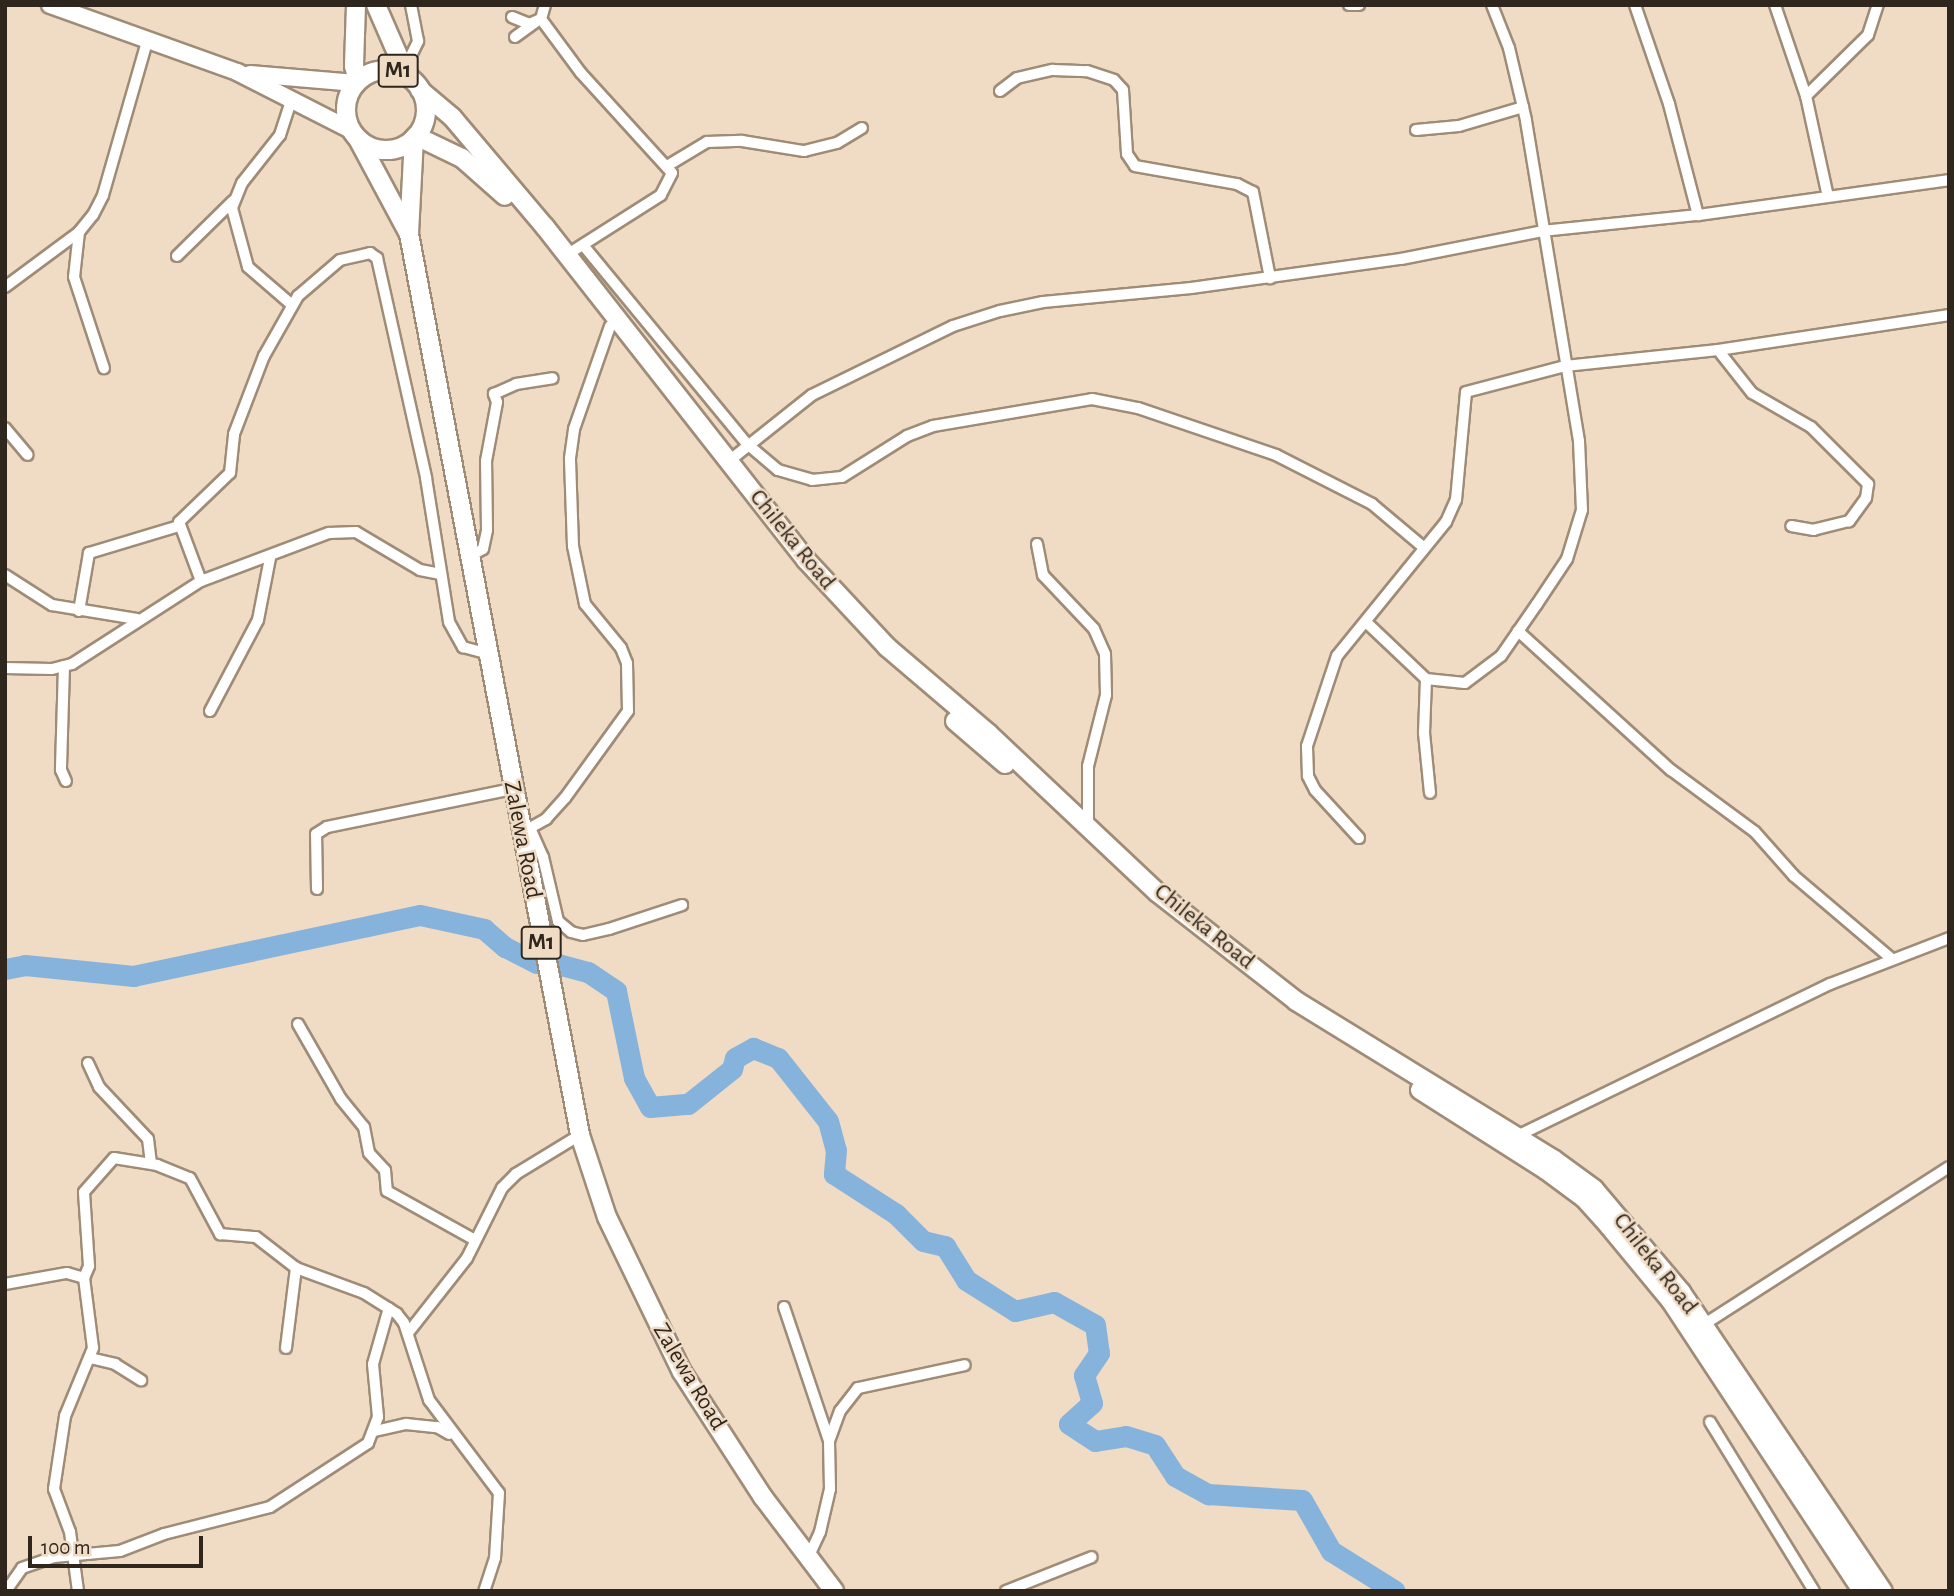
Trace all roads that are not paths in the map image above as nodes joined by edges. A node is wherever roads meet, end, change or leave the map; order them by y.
1 (50, 5) edge
2 (356, 5) edge
3 (376, 5) edge
4 (411, 5) edge
5 (545, 5) edge
6 (1349, 5) edge
7 (1359, 5) edge
8 (1492, 5) edge
9 (1635, 5) edge
10 (1775, 5) edge
11 (1878, 5) edge
12 (512, 17) dead end
13 (538, 20) junction
14 (515, 37) dead end
15 (148, 38) junction
16 (406, 71) junction
17 (237, 72) junction
18 (357, 81) junction
19 (420, 90) junction
20 (1000, 91) dead end
21 (1806, 96) junction
22 (292, 98) junction
23 (1522, 107) junction
24 (862, 128) dead end
25 (1416, 130) dead end
26 (355, 135) junction
27 (415, 137) junction
28 (667, 166) junction
29 (1949, 180) edge
30 (1828, 197) junction
31 (233, 201) junction
32 (1699, 215) junction
33 (1542, 231) junction
34 (79, 232) junction
35 (408, 234) junction
36 (576, 250) junction
37 (177, 256) dead end
38 (1270, 278) junction
39 (5, 287) edge
40 (292, 305) junction
41 (1949, 315) edge
42 (610, 326) junction
43 (1718, 350) junction
44 (1564, 366) junction
45 (104, 369) dead end
46 (554, 378) dead end
47 (5, 428) edge
48 (746, 443) junction
49 (28, 455) dead end
50 (729, 461) junction
51 (179, 526) junction
52 (1791, 526) dead end
53 (1037, 544) dead end
54 (1423, 547) junction
55 (469, 556) junction
56 (270, 558) junction
57 (441, 574) junction
58 (5, 575) edge
59 (201, 580) junction
60 (79, 611) junction
61 (137, 619) junction
62 (1366, 622) junction
63 (1518, 631) junction
64 (486, 653) junction
65 (64, 666) junction
66 (5, 668) edge
67 (1426, 679) junction
68 (210, 711) dead end
69 (66, 781) dead end
70 (512, 789) junction
71 (1430, 793) dead end
72 (1088, 824) junction
73 (526, 831) junction
74 (1359, 838) dead end
75 (317, 889) dead end
76 (682, 905) dead end
77 (1947, 941) edge
78 (1892, 958) junction
79 (298, 1024) dead end
80 (88, 1063) dead end
81 (580, 1135) junction
82 (1517, 1136) junction
83 (151, 1163) junction
84 (1949, 1167) edge
85 (475, 1240) junction
86 (296, 1268) junction
87 (84, 1278) junction
88 (5, 1284) edge
89 (784, 1307) dead end
90 (389, 1308) junction
91 (1697, 1329) junction
92 (408, 1333) junction
93 (286, 1348) dead end
94 (90, 1358) junction
95 (965, 1365) dead end
96 (141, 1380) dead end
97 (1710, 1422) dead end
98 (375, 1431) junction
99 (454, 1437) junction
100 (829, 1441) junction
101 (73, 1553) junction
102 (1092, 1557) dead end
103 (808, 1558) junction
104 (6, 1591) edge
105 (78, 1591) edge
106 (484, 1591) edge
107 (834, 1591) edge
108 (1006, 1591) edge
109 (1815, 1591) edge
110 (1862, 1591) edge
111 (1882, 1591) edge

1 - 15 main road
2 - 18 highway, M1
3 - 16 highway, M1
4 - 16 street
5 - 13 street
6 - 7 street
8 - 23 street
9 - 32 street
10 - 21 street
11 - 21 street
12 - 13 street
13 - 14 street
13 - 28 street
15 - 17 main road
15 - 34 street
16 - 18 highway, M1
16 - 19 highway, M1
17 - 18 main road
17 - 22 main road
18 - 26 highway, M1
19 - 27 highway, M1
19 - 36 highway, Chileka Road
20 - 38 street
21 - 30 street
22 - 26 main road
22 - 31 street
23 - 25 street
23 - 33 street
24 - 28 street
26 - 27 highway
26 - 35 highway, Zalewa Road / M1
27 - 35 highway, Zalewa Road / M1
27 - 42 highway
28 - 36 street
29 - 30 street
30 - 32 street
31 - 37 street
31 - 40 street
32 - 33 street
33 - 38 street
33 - 44 street
34 - 39 street
34 - 45 street
35 - 55 highway, Zalewa Road / M1
36 - 48 street
36 - 50 highway, Chileka Road
38 - 48 street
40 - 51 street
40 - 57 street
41 - 43 street
42 - 73 street
42 - 91 highway
43 - 44 street
43 - 52 street
44 - 54 street
44 - 63 street
46 - 55 street
47 - 49 street
48 - 50 street
48 - 54 street
50 - 72 highway, Chileka Road
51 - 59 street
51 - 60 street
53 - 72 street
54 - 62 street
55 - 64 highway, Zalewa Road / M1
56 - 57 street
56 - 59 street
56 - 68 street
57 - 64 street
58 - 60 street
59 - 61 street
60 - 61 street
61 - 65 street
62 - 67 street
62 - 74 street
63 - 67 street
63 - 78 street
64 - 70 highway, Zalewa Road / M1
65 - 66 street
65 - 69 street
67 - 71 street
70 - 73 highway, Zalewa Road / M1
70 - 75 street
72 - 82 highway, Chileka Road
73 - 76 street
73 - 81 highway, Zalewa Road / M1
77 - 78 street
78 - 82 street
79 - 85 street
80 - 83 street
81 - 85 street
81 - 103 highway, Zalewa Road / M1
82 - 91 highway, Chileka Road
83 - 86 street
83 - 87 street
84 - 91 street
85 - 92 street
86 - 90 street
86 - 93 street
87 - 88 street
87 - 94 street
89 - 100 street
90 - 92 street
90 - 98 street
91 - 110 highway, Chileka Road
91 - 111 highway, Chileka Road
92 - 99 street
94 - 96 street
94 - 101 street
95 - 100 street
97 - 109 street
98 - 99 street
98 - 101 street
99 - 106 street
100 - 103 street
101 - 104 street
101 - 105 street
102 - 108 street
103 - 107 highway, Zalewa Road / M1

